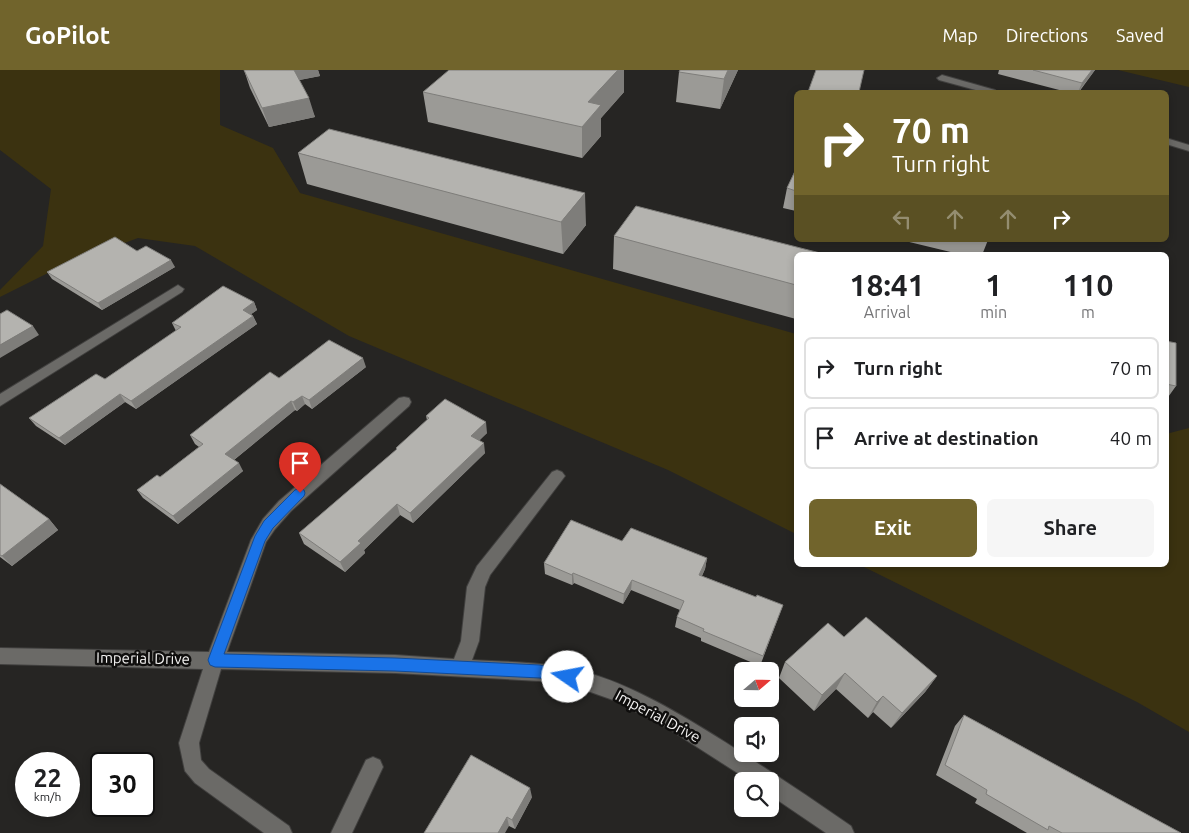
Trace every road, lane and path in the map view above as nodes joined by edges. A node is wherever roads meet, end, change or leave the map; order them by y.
1 (942, 78) dead end
2 (985, 90) edge
3 (1169, 142) edge
4 (1189, 148) edge
5 (178, 289) dead end
6 (0, 401) edge
7 (404, 402) dead end
8 (557, 476) dead end
9 (0, 656) edge
10 (215, 660) junction
11 (460, 668) junction
12 (373, 766) dead end
13 (754, 772) edge
14 (779, 789) edge
15 (282, 833) edge
16 (341, 833) edge
17 (844, 833) edge

1 - 2 street
3 - 4 street
5 - 6 street
7 - 10 street
8 - 11 street
9 - 10 street, Imperial Drive
10 - 11 street, Imperial Drive
10 - 15 street
11 - 13 street, Imperial Drive
12 - 16 street
14 - 17 street, Imperial Drive

